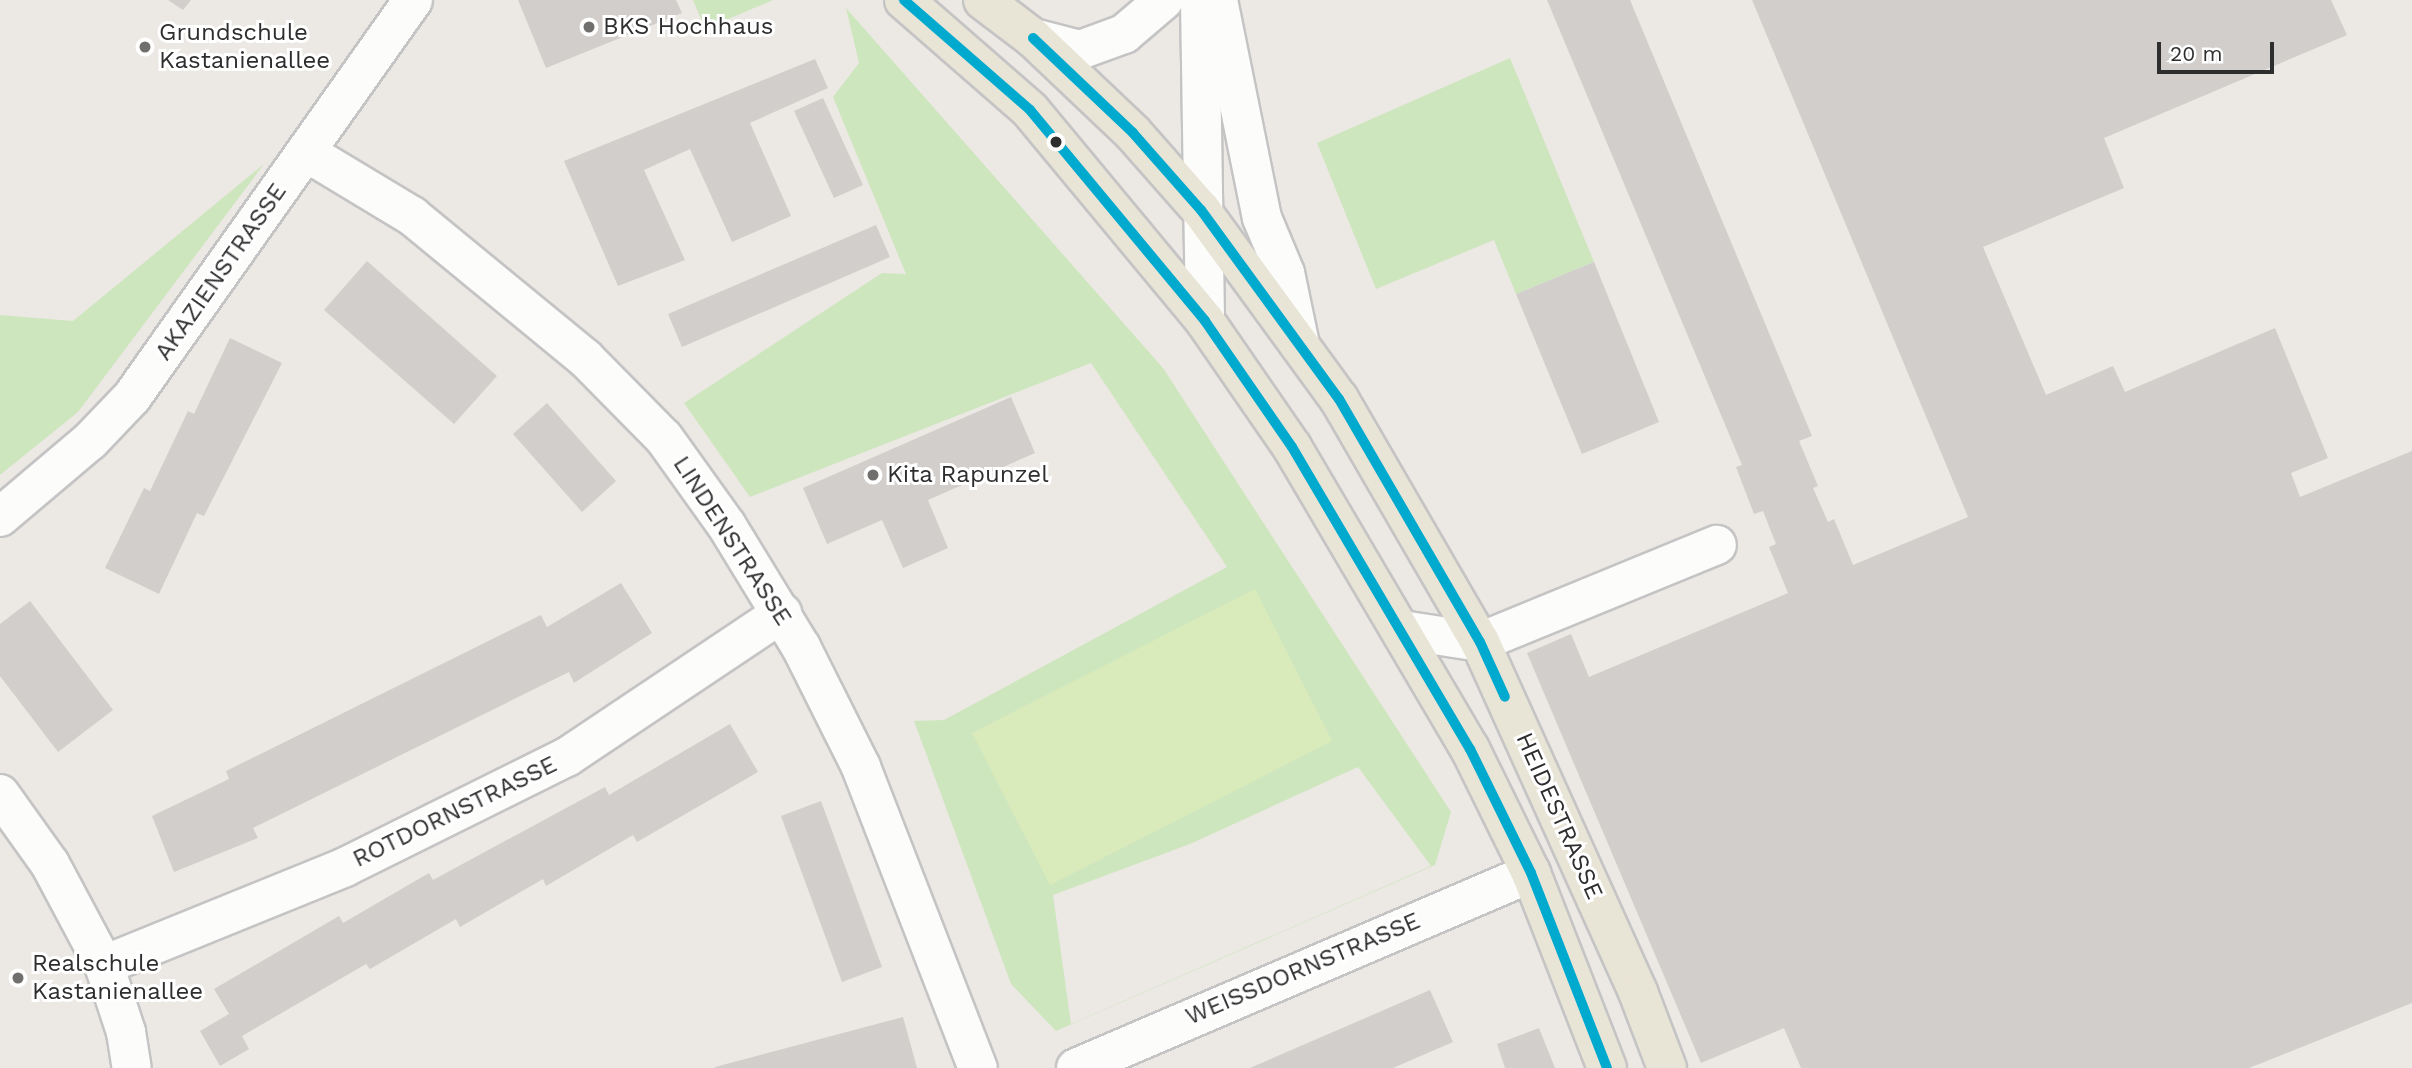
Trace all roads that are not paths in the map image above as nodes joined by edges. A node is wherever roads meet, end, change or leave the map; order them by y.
1 (413, 0) edge
2 (904, 0) edge
3 (983, 0) edge
4 (1164, 0) edge
5 (1200, 0) edge
6 (1218, 0) edge
7 (1033, 38) junction
8 (306, 152) junction
9 (1201, 210) junction
10 (1205, 321) junction
11 (1300, 345) junction
12 (0, 517) edge
13 (1717, 545) dead end
14 (782, 613) junction
15 (1402, 630) junction
16 (1480, 642) junction
17 (0, 794) edge
18 (1531, 873) junction
19 (104, 965) junction
20 (132, 1068) edge
21 (978, 1068) edge
22 (1076, 1068) edge
23 (1607, 1068) edge
24 (1667, 1068) edge

1 - 8 street, AKAZIENSTRASSE
2 - 10 main road, HEIDESTRASSE
3 - 7 main road, HEIDESTRASSE
4 - 7 street
5 - 9 street
6 - 11 street
7 - 9 main road, HEIDESTRASSE
8 - 12 street, AKAZIENSTRASSE
8 - 14 street, LINDENSTRASSE
9 - 10 street
9 - 11 main road, HEIDESTRASSE
10 - 15 main road, HEIDESTRASSE
11 - 16 main road, HEIDESTRASSE
13 - 16 street
14 - 19 street, ROTDORNSTRASSE
14 - 21 street, LINDENSTRASSE
15 - 16 street
15 - 18 main road, HEIDESTRASSE
16 - 24 main road, HEIDESTRASSE
17 - 19 street
18 - 22 street, WEISSDORNSTRASSE
18 - 23 main road, HEIDESTRASSE
19 - 20 street

